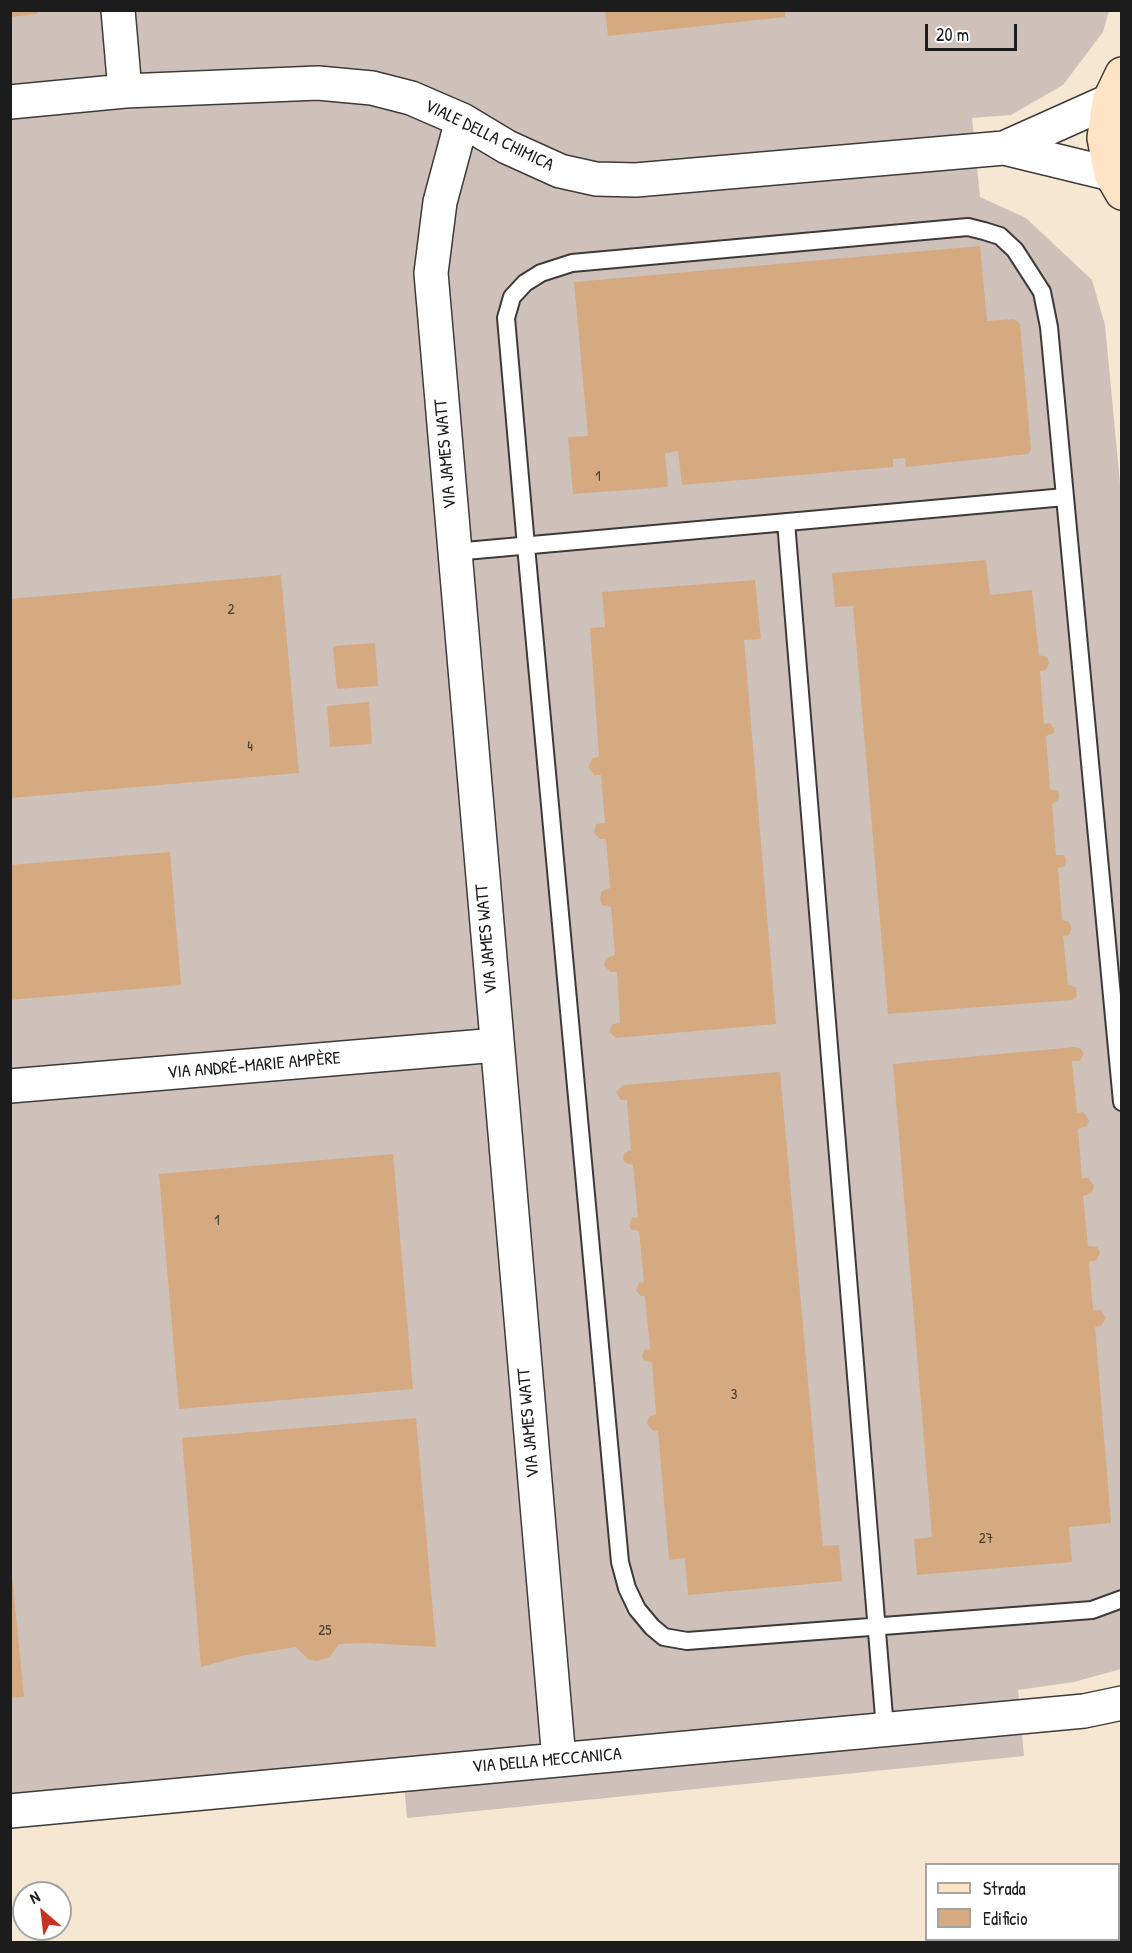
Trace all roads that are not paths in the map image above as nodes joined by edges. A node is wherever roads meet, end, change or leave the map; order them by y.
1 (118, 10) edge
2 (1115, 88) edge
3 (125, 91) junction
4 (10, 102) edge
5 (462, 120) junction
6 (1004, 148) junction
7 (1116, 184) edge
8 (1065, 497) junction
9 (786, 522) junction
10 (526, 546) junction
11 (454, 552) junction
12 (496, 1045) junction
13 (10, 1086) edge
14 (1122, 1102) edge
15 (1122, 1599) edge
16 (877, 1627) junction
17 (1122, 1701) edge
18 (1084, 1711) junction
19 (1122, 1721) edge
20 (885, 1729) junction
21 (559, 1760) junction
22 (10, 1812) edge

1 - 3 street
2 - 6 street, VIALE DELLA CHIMICA
2 - 7 street
3 - 4 street, VIALE DELLA CHIMICA
3 - 5 street, VIALE DELLA CHIMICA
5 - 6 street, VIALE DELLA CHIMICA
5 - 11 street, VIA JAMES WATT
6 - 7 street, VIALE DELLA CHIMICA
8 - 9 lane
8 - 10 lane
8 - 14 lane
9 - 10 lane
9 - 16 lane
10 - 11 lane
10 - 16 lane
11 - 12 street, VIA JAMES WATT
12 - 13 street, VIA ANDRÉ-MARIE AMPÈRE
12 - 21 street, VIA JAMES WATT
15 - 16 lane
16 - 20 lane
17 - 18 street, VIA DELLA MECCANICA
18 - 19 street, VIA DELLA MECCANICA
18 - 20 street, VIA DELLA MECCANICA
20 - 21 street, VIA DELLA MECCANICA
21 - 22 street, VIA DELLA MECCANICA

